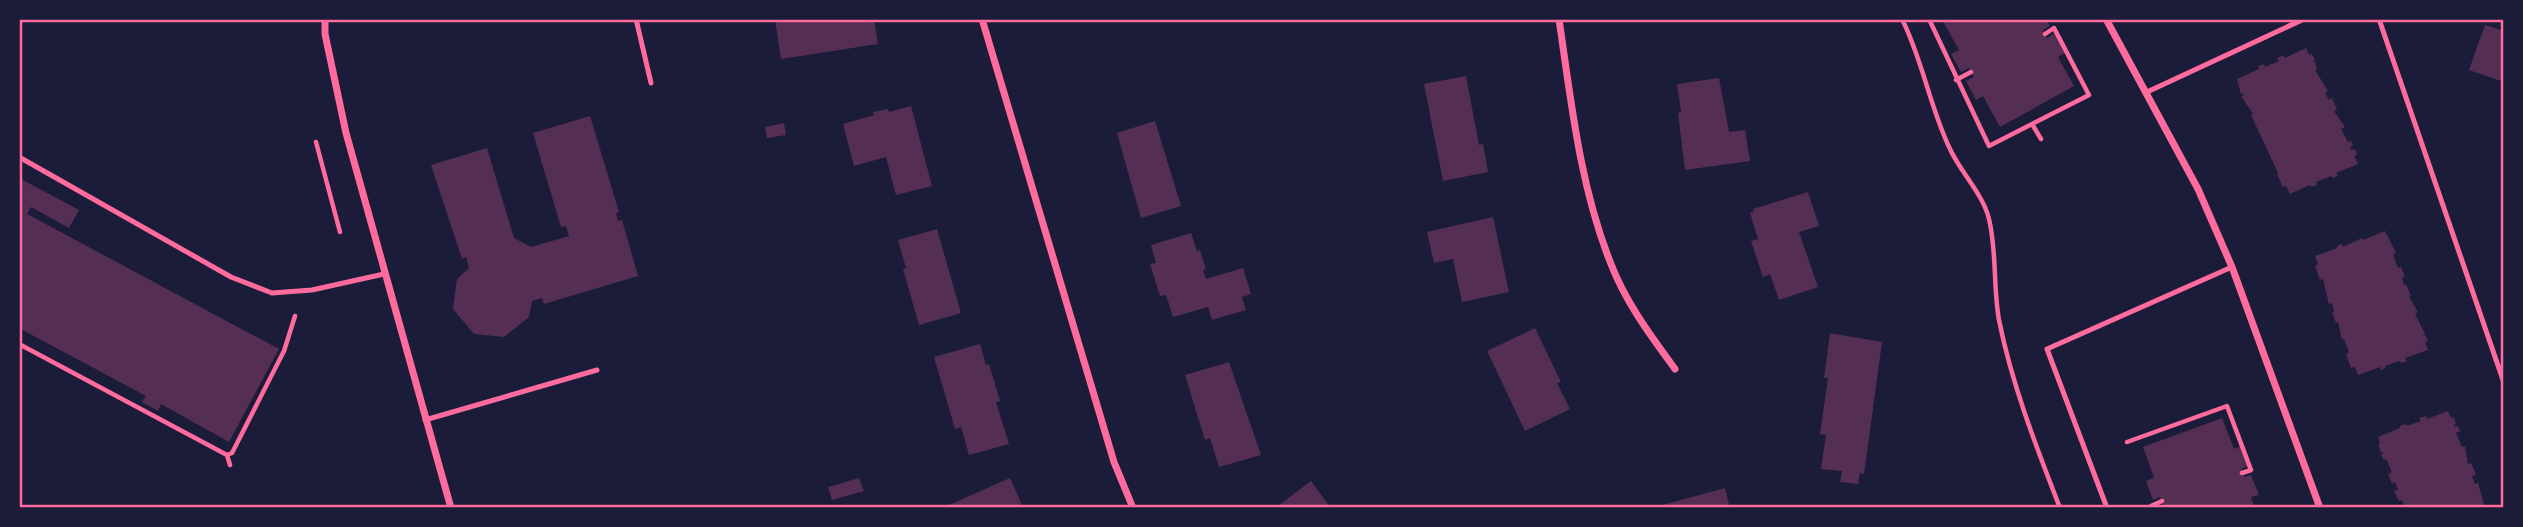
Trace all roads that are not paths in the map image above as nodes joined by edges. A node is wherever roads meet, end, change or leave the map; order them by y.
1 (325, 19) edge
2 (636, 19) edge
3 (982, 19) edge
4 (1559, 19) edge
5 (2106, 19) edge
6 (2304, 19) edge
7 (2379, 19) edge
8 (651, 83) dead end
9 (2147, 92) junction
10 (19, 157) edge
11 (2232, 267) junction
12 (384, 274) junction
13 (1675, 369) dead end
14 (597, 370) dead end
15 (2504, 383) edge
16 (425, 420) junction
17 (451, 508) edge
18 (1133, 508) edge
19 (2107, 508) edge
20 (2320, 508) edge

1 - 12 street
2 - 8 lane
3 - 18 street
4 - 13 street
5 - 9 street
6 - 9 lane
7 - 15 lane
9 - 11 street
10 - 12 lane
11 - 19 lane
11 - 20 street
12 - 16 street
14 - 16 lane
16 - 17 street

